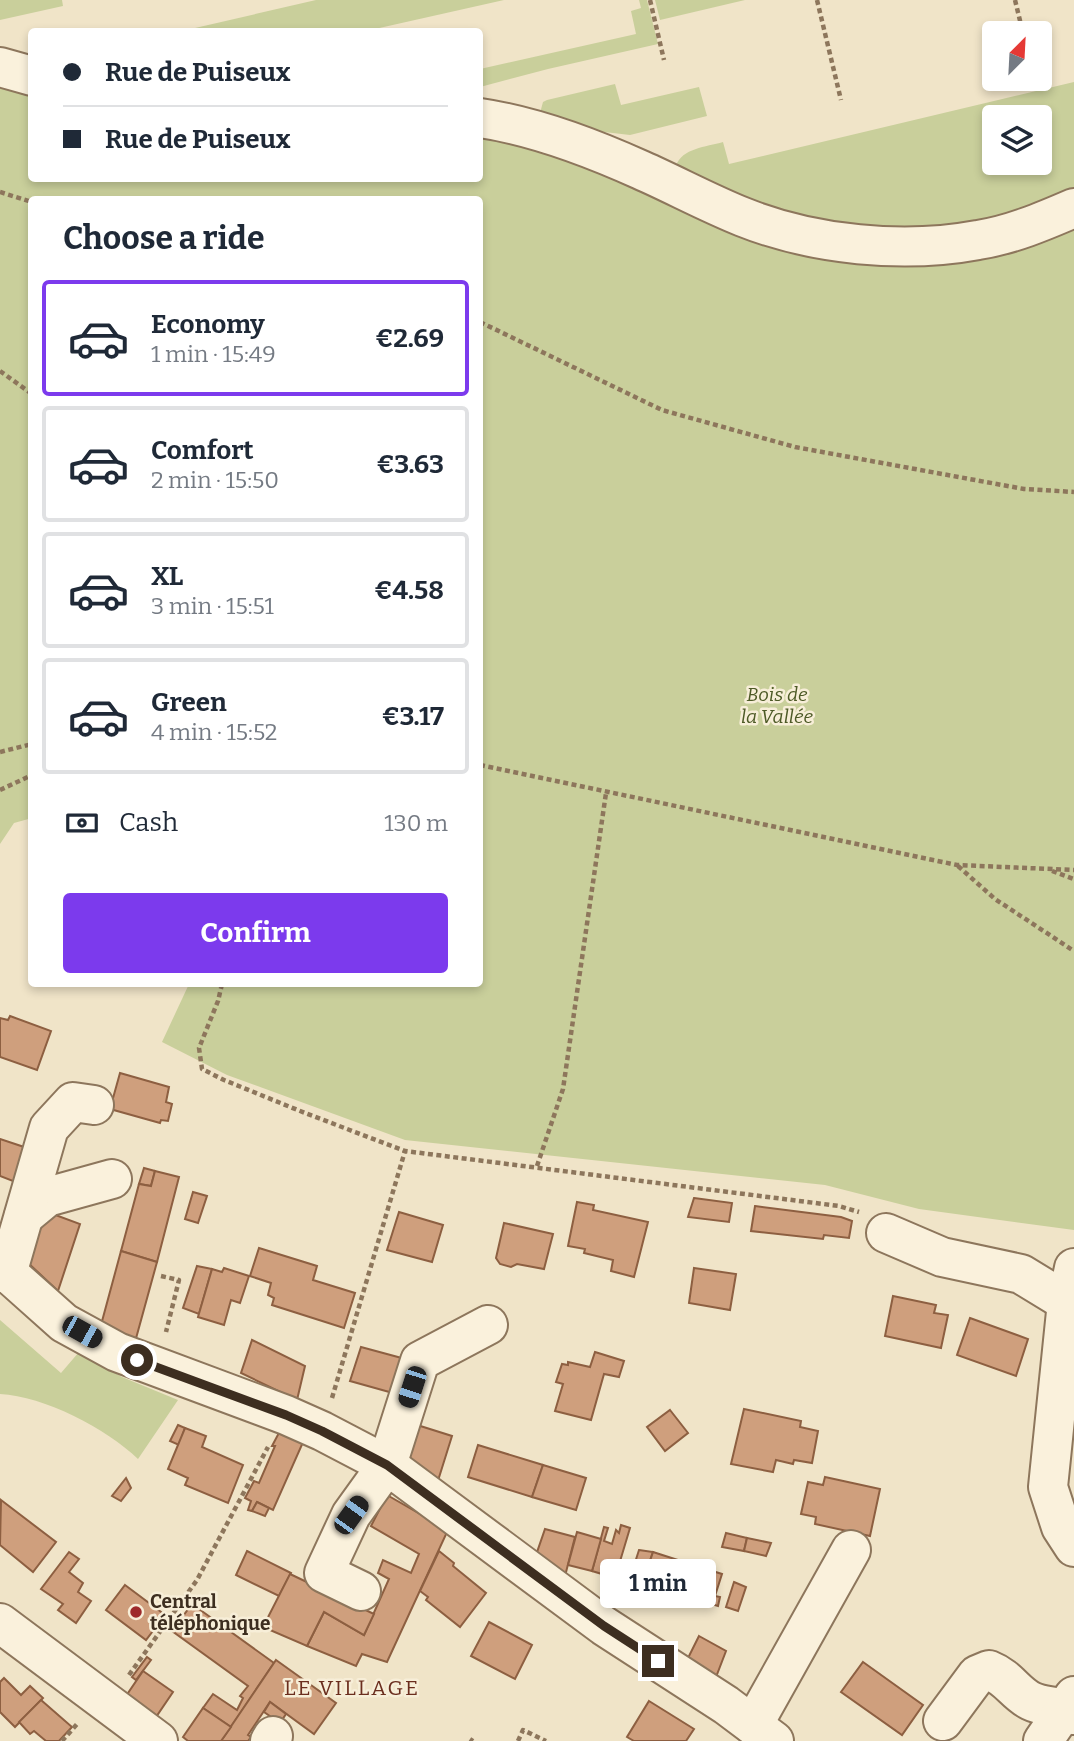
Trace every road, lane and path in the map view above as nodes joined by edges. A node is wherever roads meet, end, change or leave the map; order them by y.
1 (650, 0) edge
2 (817, 0) edge
3 (1015, 0) edge
4 (1020, 21) edge
5 (664, 60) dead end
6 (0, 67) edge
7 (28, 75) edge
8 (841, 100) dead end
9 (483, 119) edge
10 (0, 192) edge
11 (28, 201) edge
12 (1074, 208) edge
13 (483, 323) edge
14 (0, 371) edge
15 (28, 391) edge
16 (1074, 492) edge
17 (28, 745) edge
18 (0, 752) edge
19 (483, 766) edge
20 (28, 777) edge
21 (0, 790) edge
22 (606, 793) junction
23 (957, 865) junction
24 (1048, 870) junction
25 (1074, 870) edge
26 (1074, 879) edge
27 (1074, 951) edge
28 (221, 987) edge
29 (94, 1105) dead end
30 (405, 1151) junction
31 (537, 1166) junction
32 (112, 1180) dead end
33 (24, 1216) junction
34 (886, 1233) joint
35 (4, 1270) edge
36 (161, 1276) dead end
37 (1071, 1285) edge
38 (488, 1325) dead end
39 (157, 1368) junction
40 (286, 1415) junction
41 (322, 1431) junction
42 (387, 1465) junction
43 (1074, 1547) edge
44 (851, 1550) dead end
45 (361, 1591) dead end
46 (0, 1623) edge
47 (108, 1704) junction
48 (1071, 1706) edge
49 (943, 1721) dead end
50 (763, 1733) edge
51 (158, 1741) edge
52 (518, 1741) edge
53 (546, 1741) edge
54 (1043, 1741) edge

1 - 5 path
2 - 8 path
3 - 4 path
6 - 7 street
9 - 12 street
10 - 11 path
13 - 16 path
14 - 15 path
17 - 18 path
19 - 22 path
20 - 21 path
22 - 23 path
22 - 31 path
23 - 24 path
23 - 27 path
24 - 25 path
24 - 26 path
28 - 30 path
29 - 33 street
30 - 31 path
30 - 41 path
31 - 34 path
32 - 33 street
33 - 35 street
34 - 37 street
35 - 39 street
36 - 39 path
37 - 43 street
38 - 42 street
39 - 40 street
40 - 41 street
40 - 47 path
41 - 42 street
42 - 45 street
42 - 50 street
44 - 50 street
46 - 47 street
47 - 51 street
48 - 49 street
48 - 54 street
52 - 53 path

